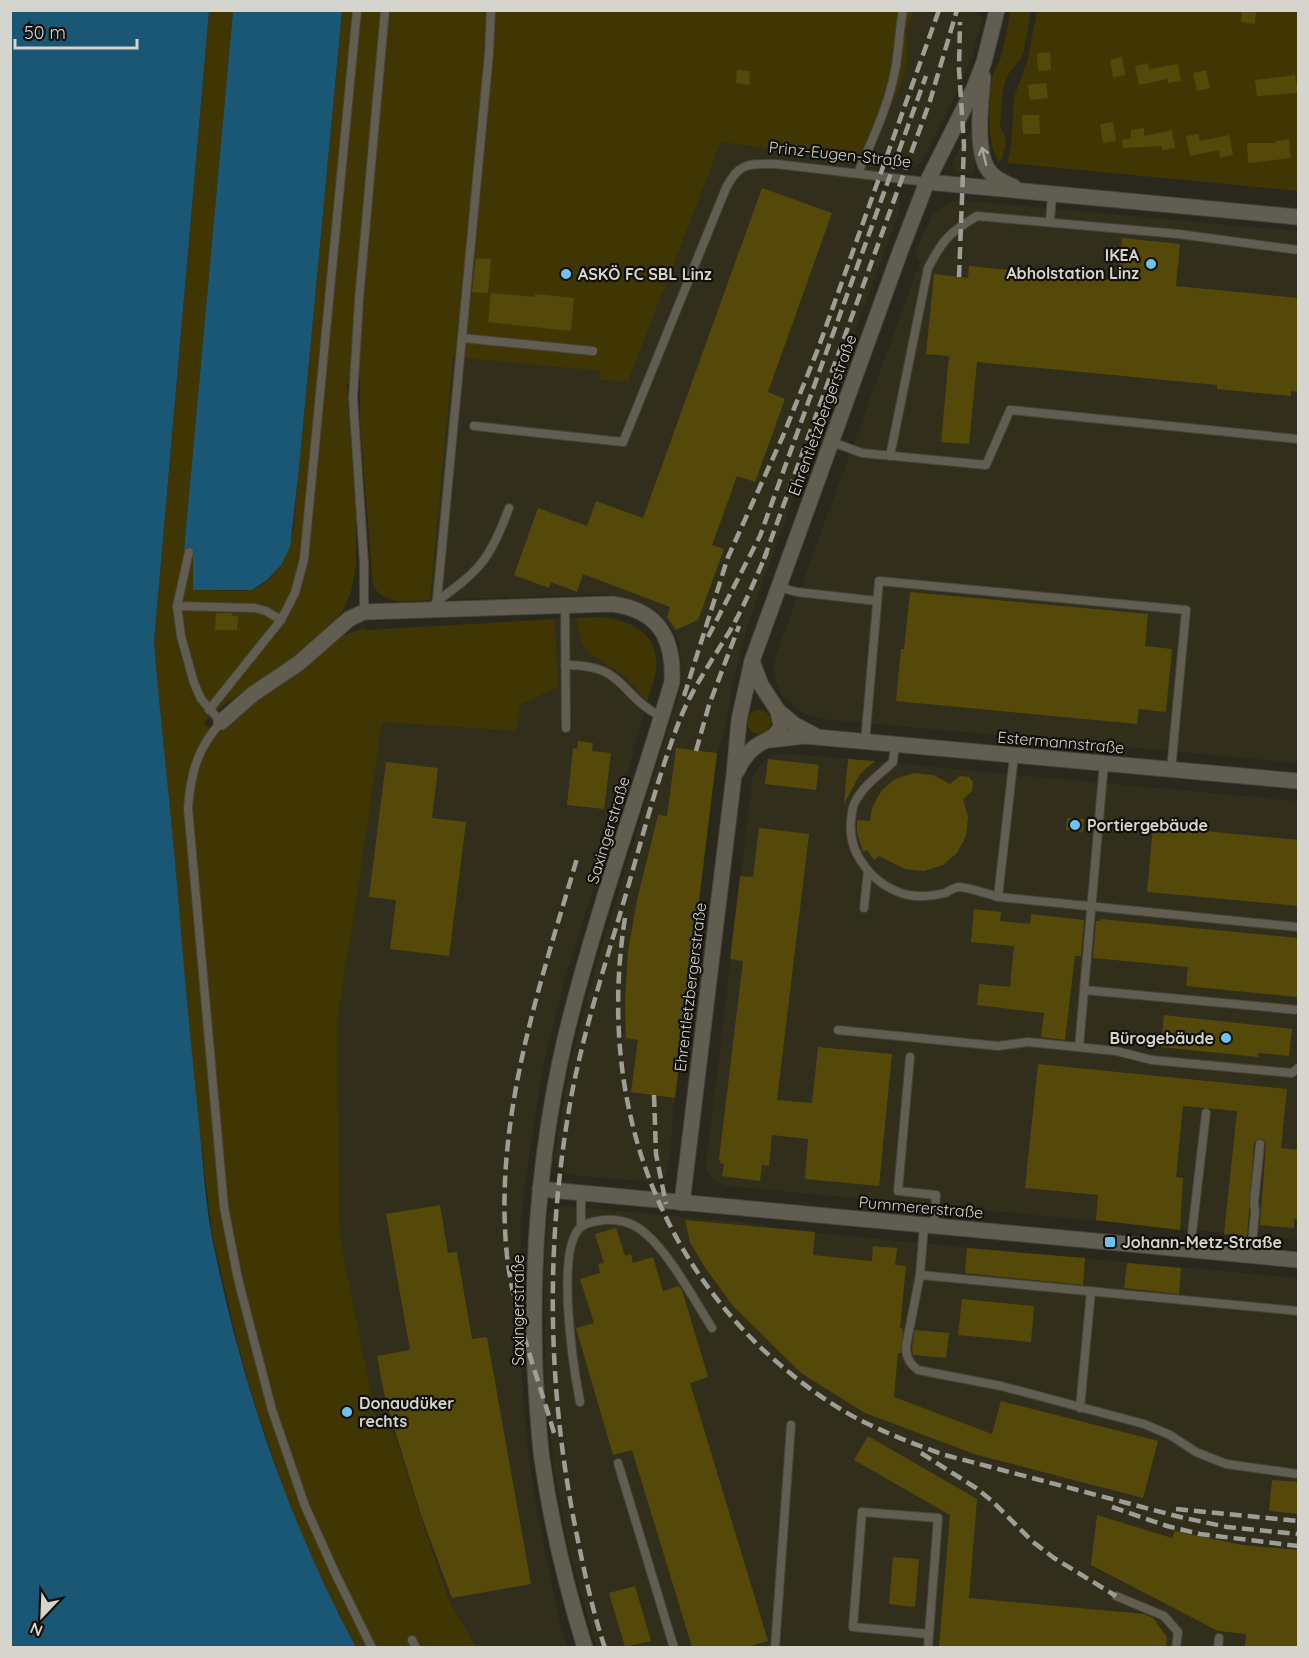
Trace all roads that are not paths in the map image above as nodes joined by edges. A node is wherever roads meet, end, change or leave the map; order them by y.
1 (357, 10) edge
2 (385, 10) edge
3 (491, 10) edge
4 (903, 10) edge
5 (997, 10) edge
6 (984, 62) junction
7 (858, 173) junction
8 (927, 182) junction
9 (1025, 192) junction
10 (1052, 194) junction
11 (1299, 217) edge
12 (1050, 222) junction
13 (1299, 250) edge
14 (462, 338) junction
15 (593, 351) dead end
16 (474, 426) dead end
17 (1299, 439) edge
18 (832, 442) junction
19 (890, 456) junction
20 (509, 508) dead end
21 (189, 552) dead end
22 (777, 587) junction
23 (878, 601) junction
24 (565, 605) junction
25 (177, 606) junction
26 (436, 606) junction
27 (364, 612) junction
28 (281, 620) junction
29 (752, 661) junction
30 (565, 665) junction
31 (776, 708) junction
32 (209, 710) junction
33 (662, 717) junction
34 (739, 720) junction
35 (221, 722) junction
36 (566, 728) dead end
37 (819, 737) junction
38 (767, 741) junction
39 (864, 742) junction
40 (895, 744) junction
41 (1014, 756) junction
42 (1104, 763) junction
43 (1171, 770) junction
44 (734, 775) junction
45 (1299, 781) edge
46 (868, 871) junction
47 (998, 897) junction
48 (1092, 906) junction
49 (864, 908) dead end
50 (1299, 927) edge
51 (1084, 990) junction
52 (1299, 1010) edge
53 (838, 1030) dead end
54 (1079, 1047) junction
55 (910, 1057) dead end
56 (1299, 1068) edge
57 (1206, 1113) dead end
58 (1260, 1144) dead end
59 (540, 1189) junction
60 (581, 1193) junction
61 (682, 1203) junction
62 (929, 1226) junction
63 (581, 1227) junction
64 (1190, 1250) junction
65 (1251, 1256) junction
66 (1299, 1260) edge
67 (920, 1275) junction
68 (1091, 1291) junction
69 (1299, 1311) edge
70 (711, 1328) dead end
71 (580, 1402) dead end
72 (1080, 1408) junction
73 (791, 1425) dead end
74 (618, 1463) dead end
75 (1299, 1474) edge
76 (1116, 1596) dead end
77 (929, 1634) junction
78 (1219, 1638) dead end
79 (372, 1647) edge
80 (585, 1647) edge
81 (674, 1647) edge
82 (775, 1647) edge
83 (928, 1647) edge
84 (1176, 1647) edge
85 (1218, 1647) edge

1 - 28 lane
2 - 27 lane
3 - 14 lane
4 - 7 lane
5 - 6 street
6 - 8 street, Ehrentletzbergerstraße
9 -> 6 street, Prinz-Eugen-Straße
7 - 8 lane, Prinz-Eugen-Straße
7 - 16 lane, Prinz-Eugen-Straße
8 - 9 street, Prinz-Eugen-Straße
8 - 18 street, Ehrentletzbergerstraße
9 - 10 street, Prinz-Eugen-Straße
10 - 11 street, Prinz-Eugen-Straße
10 - 12 lane
12 - 13 lane
12 - 19 lane
14 - 15 lane
14 - 26 lane
17 - 19 lane
18 - 19 lane
18 - 22 street, Ehrentletzbergerstraße
20 - 26 lane
21 - 25 lane
22 - 23 lane
22 - 29 street, Ehrentletzbergerstraße
23 - 39 lane
23 - 43 lane
24 - 26 street, Saxingerstraße
24 - 30 lane
24 - 33 street, Saxingerstraße
25 - 28 lane
25 - 32 lane
26 - 27 street, Saxingerstraße
27 - 35 street
28 - 32 lane
29 - 31 street
29 - 34 street, Ehrentletzbergerstraße
30 - 33 lane
30 - 36 lane
31 - 34 street
31 - 37 street, Estermannstraße
31 - 38 street, Ehrentletzbergerstraße
32 - 35 lane
33 - 59 street, Saxingerstraße
34 - 38 street
34 - 44 street, Ehrentletzbergerstraße
35 - 79 lane
37 - 38 street, Estermannstraße
37 - 39 street, Estermannstraße
38 - 44 street, Ehrentletzbergerstraße
39 - 40 street, Estermannstraße
40 - 41 street, Estermannstraße
40 - 46 lane
41 - 42 street, Estermannstraße
41 - 47 lane
42 - 43 street, Estermannstraße
42 - 48 lane
43 - 45 street, Estermannstraße
44 - 61 street, Ehrentletzbergerstraße
46 - 47 lane
46 - 49 lane
47 - 48 lane
48 - 50 lane
48 - 51 lane
51 - 52 lane
51 - 54 lane
53 - 54 lane
54 - 56 lane
55 - 62 lane
57 - 64 lane
58 - 65 lane
59 - 60 street, Pummererstraße
59 - 80 street, Saxingerstraße
60 - 61 street, Pummererstraße
60 - 63 lane
61 - 62 street, Pummererstraße
62 - 64 street, Pummererstraße
62 - 67 lane
63 - 70 lane
63 - 71 lane
64 - 65 street, Pummererstraße
65 - 66 street, Pummererstraße
67 - 68 lane
67 - 72 lane
68 - 69 lane
68 - 72 lane
72 - 75 lane
73 - 82 lane
74 - 81 lane
76 - 84 lane
77 - 77 lane
77 - 83 lane
78 - 85 lane

